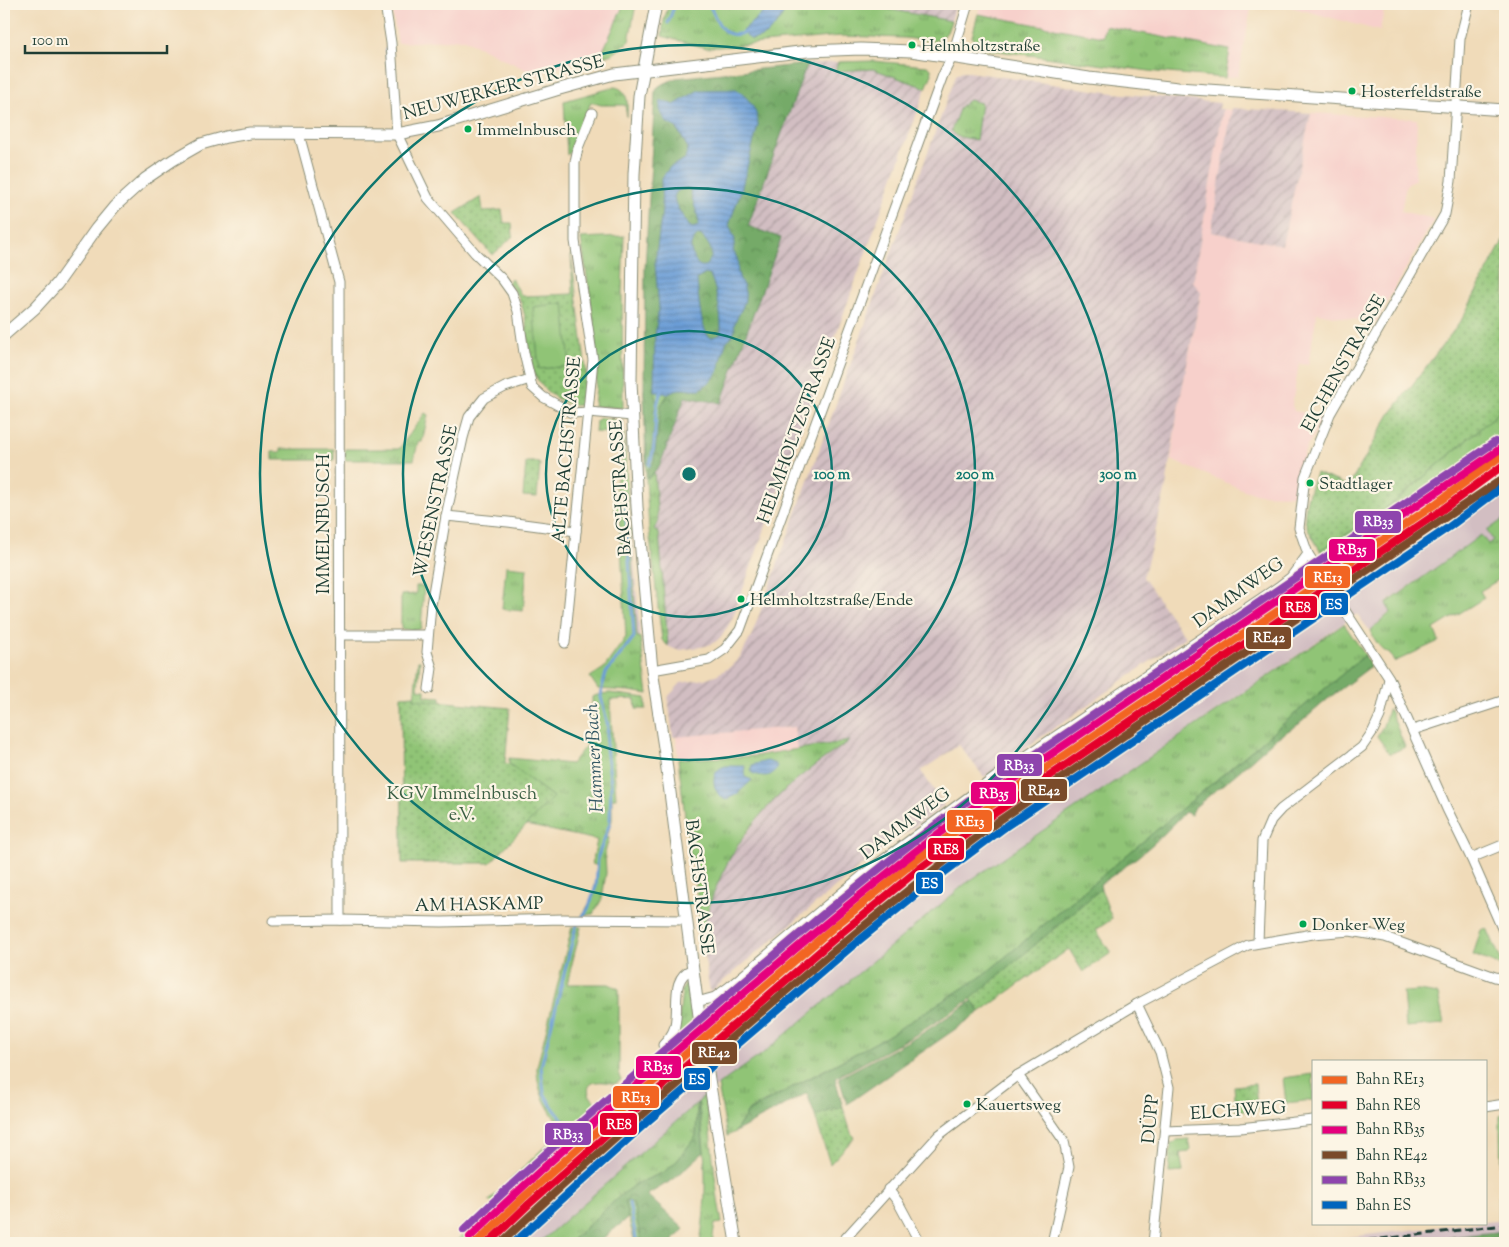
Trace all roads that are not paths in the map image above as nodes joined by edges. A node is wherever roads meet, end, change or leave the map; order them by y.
1 (385, 4) edge
2 (656, 4) edge
3 (968, 4) edge
4 (1469, 4) edge
5 (952, 57) junction
6 (644, 70) junction
7 (1455, 106) junction
8 (1505, 110) edge
9 (592, 113) dead end
10 (299, 134) junction
11 (397, 134) junction
12 (4, 335) edge
13 (530, 379) junction
14 (589, 412) junction
15 (632, 416) junction
16 (446, 516) junction
17 (576, 531) junction
18 (1308, 554) junction
19 (339, 635) junction
20 (428, 635) junction
21 (565, 643) dead end
22 (652, 670) junction
23 (1389, 678) junction
24 (430, 689) dead end
25 (1505, 700) edge
26 (1413, 730) junction
27 (1505, 844) edge
28 (1471, 858) junction
29 (340, 920) junction
30 (686, 920) junction
31 (273, 921) dead end
32 (1505, 935) edge
33 (1258, 942) junction
34 (692, 969) junction
35 (1505, 980) edge
36 (697, 1002) junction
37 (1138, 1004) junction
38 (663, 1045) dead end
39 (1018, 1075) junction
40 (1505, 1104) edge
41 (1486, 1107) edge
42 (1312, 1120) edge
43 (1166, 1131) junction
44 (888, 1190) junction
45 (736, 1243) edge
46 (841, 1243) edge
47 (920, 1243) edge
48 (1052, 1243) edge
49 (1153, 1243) edge

1 - 11 street
2 - 6 street, BACHSTRASSE
3 - 5 street, HELMHOLTZSTRASSE
4 - 7 street, EICHENSTRASSE
5 - 6 street
5 - 7 street
5 - 22 street, HELMHOLTZSTRASSE
6 - 11 street, NEUWERKER STRASSE
6 - 15 street, BACHSTRASSE
7 - 8 street
7 - 18 street, EICHENSTRASSE
9 - 14 street, ALTE BACHSTRASSE
10 - 11 street, NEUWERKER STRASSE
10 - 12 street, NEUWERKER STRASSE
10 - 19 street, IMMELNBUSCH
11 - 13 street
13 - 14 street
13 - 16 street, WIESENSTRASSE
14 - 15 street
14 - 17 street, ALTE BACHSTRASSE
15 - 22 street, BACHSTRASSE
16 - 17 street
16 - 20 street, WIESENSTRASSE
17 - 21 street, ALTE BACHSTRASSE
18 - 23 street, EICHENSTRASSE
18 - 36 street, DAMMWEG
19 - 20 street
19 - 29 street, IMMELNBUSCH
20 - 24 street, WIESENSTRASSE
22 - 30 street, BACHSTRASSE
23 - 26 street, EICHENSTRASSE
23 - 33 street
25 - 26 street
26 - 28 street, EICHENSTRASSE
27 - 28 street
28 - 32 street, EICHENSTRASSE
29 - 30 street, AM HASKAMP
29 - 31 street, AM HASKAMP
30 - 34 street, BACHSTRASSE
33 - 35 street
33 - 37 street
34 - 36 street, BACHSTRASSE
34 - 38 street, BACHSTRASSE
36 - 45 street, BACHSTRASSE
37 - 39 street
37 - 43 street, DÜPP
39 - 44 street
39 - 48 street
40 - 41 street
42 - 43 street, ELCHWEG
43 - 49 street, DÜPP
44 - 46 street
44 - 47 street

